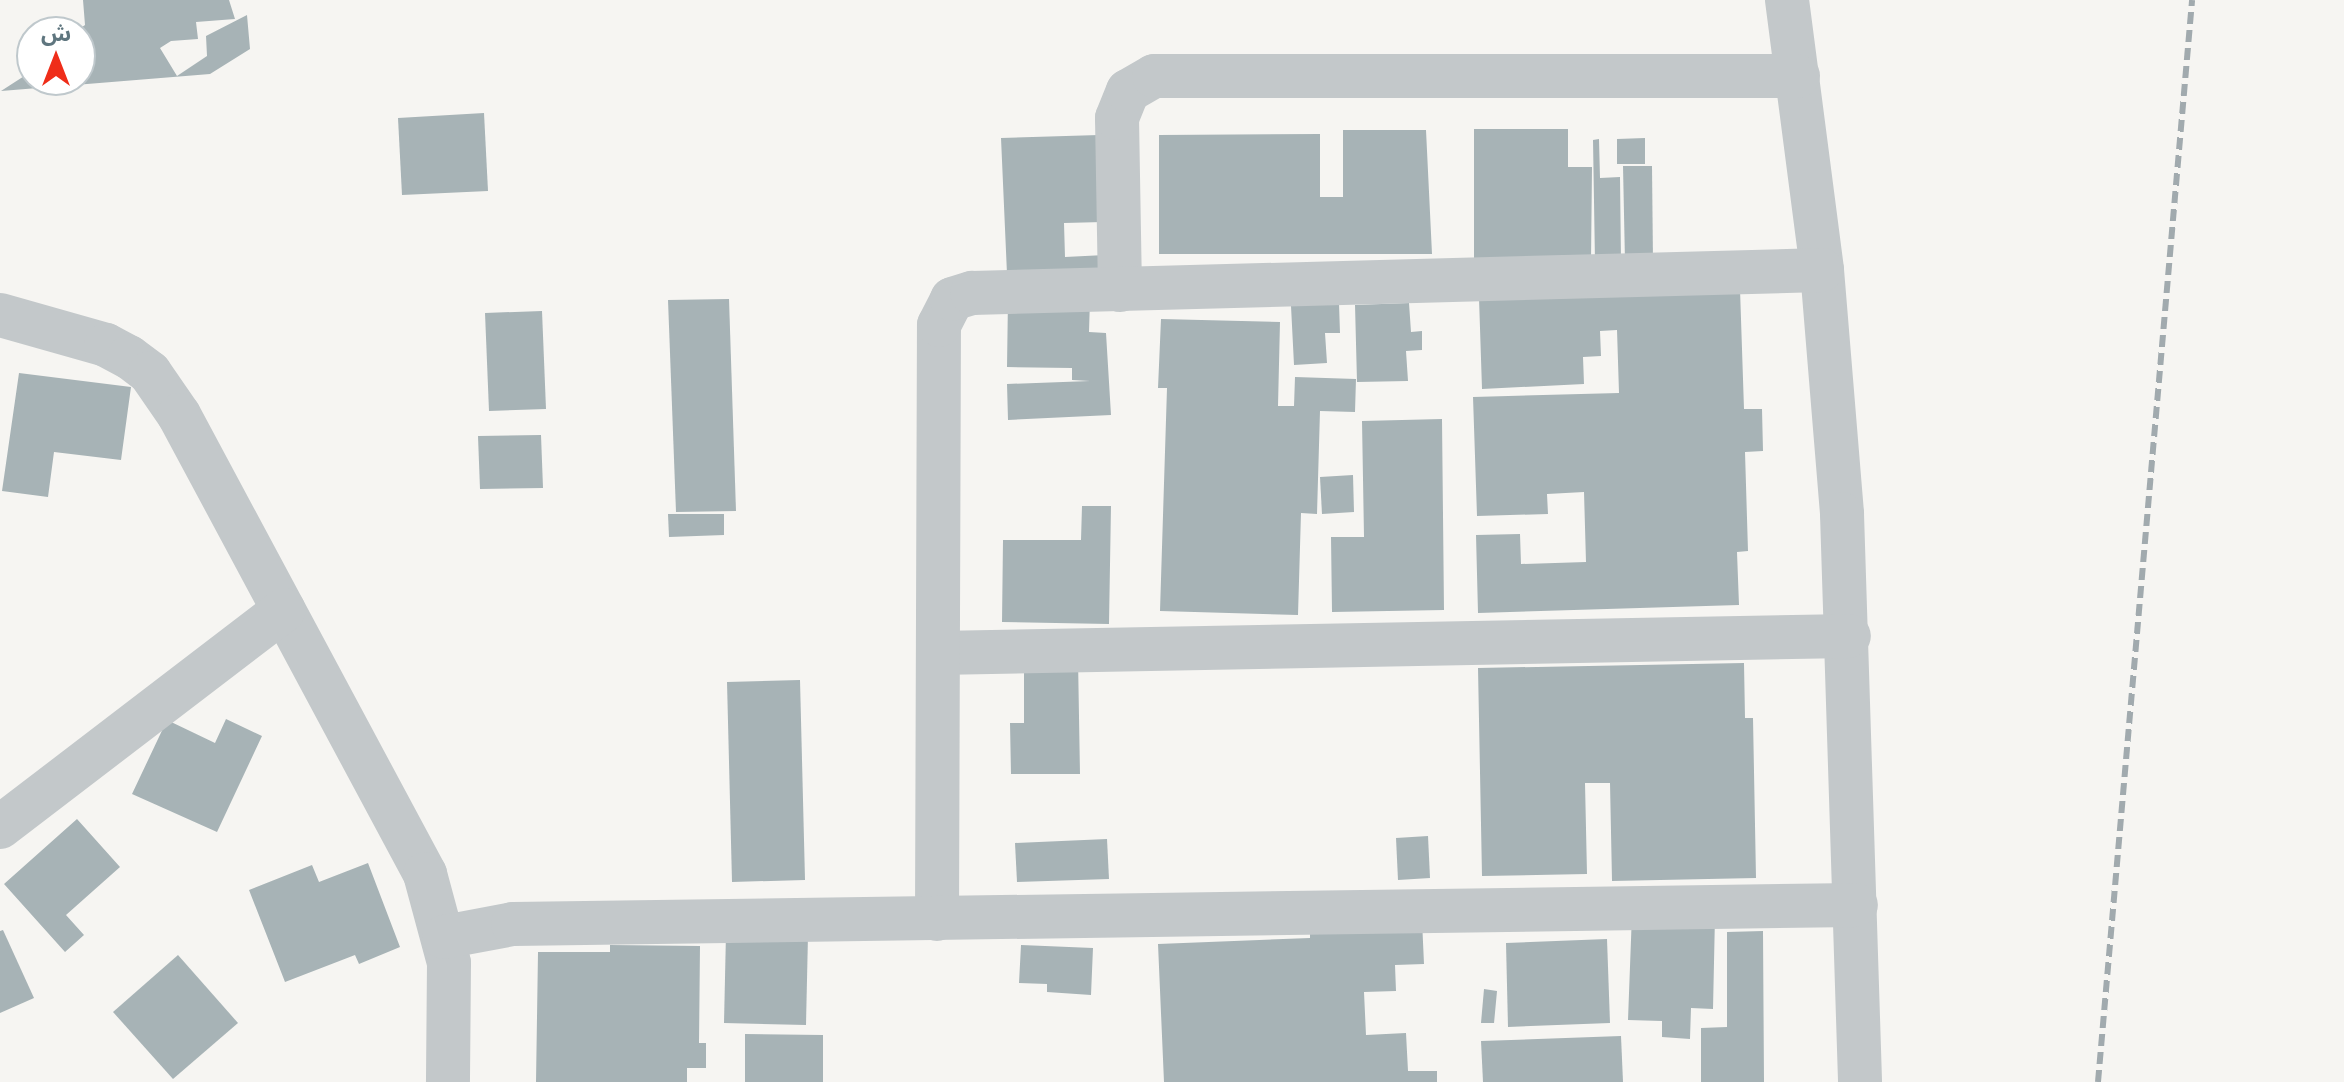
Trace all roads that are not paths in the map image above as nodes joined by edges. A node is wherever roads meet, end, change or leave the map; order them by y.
1 (1787, 0) edge
2 (1798, 76) junction
3 (1822, 270) junction
4 (1120, 290) junction
5 (0, 315) edge
6 (284, 610) junction
7 (1849, 636) junction
8 (938, 653) junction
9 (0, 827) edge
10 (1856, 905) junction
11 (937, 919) junction
12 (444, 937) junction
13 (448, 1082) edge
14 (1860, 1082) edge

1 - 2 street
2 - 3 street
2 - 4 street
3 - 4 street
3 - 7 street
4 - 8 street
5 - 6 street
6 - 9 street
6 - 12 street
7 - 8 street
7 - 10 street
8 - 11 street
10 - 11 street
10 - 14 street
11 - 12 street
12 - 13 street

